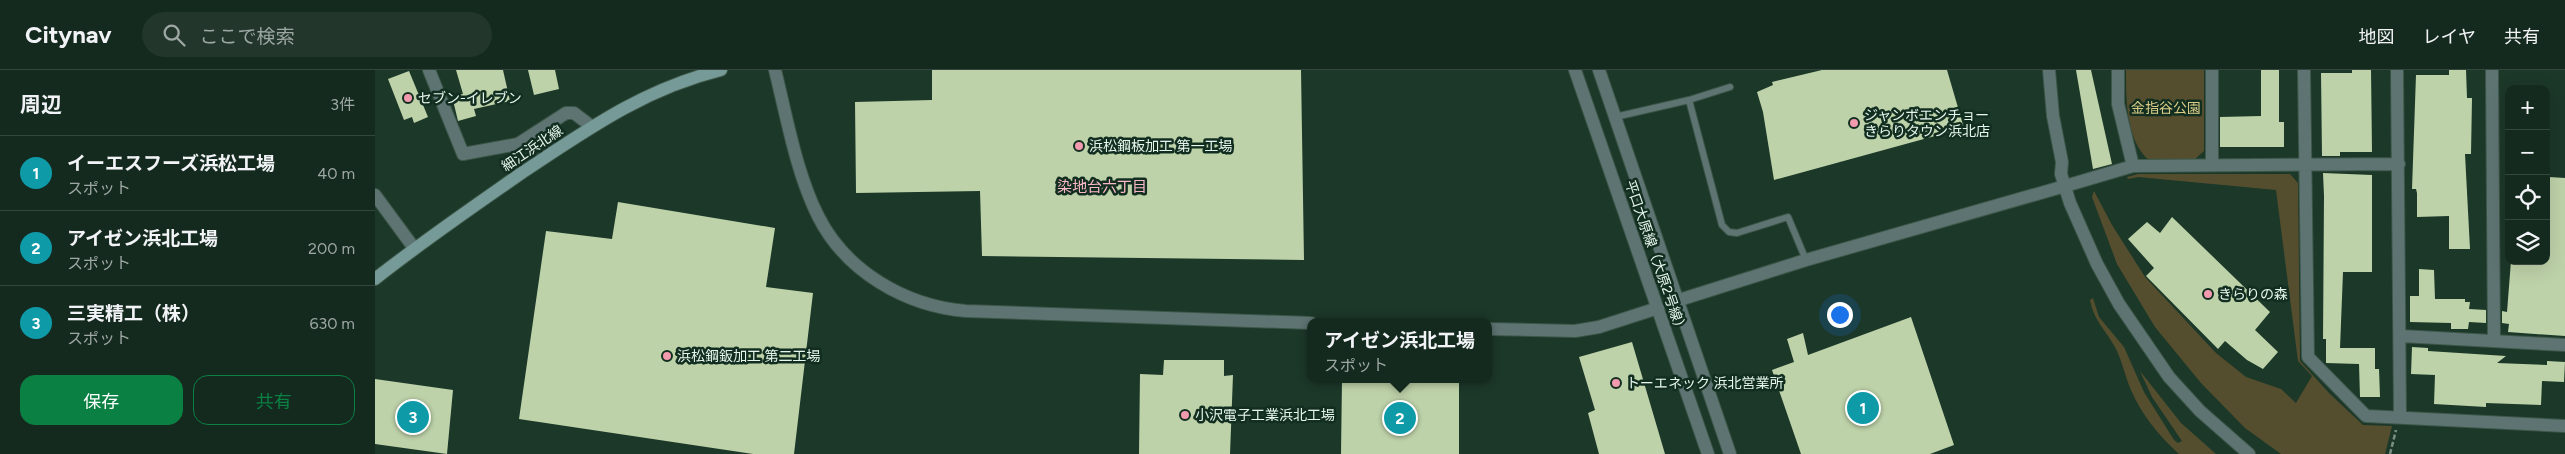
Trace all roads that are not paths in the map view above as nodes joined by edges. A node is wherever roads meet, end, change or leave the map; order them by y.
1 (429, 70) edge
2 (721, 70) edge
3 (775, 70) edge
4 (1575, 70) edge
5 (1599, 70) edge
6 (2049, 70) edge
7 (2118, 70) edge
8 (2211, 70) edge
9 (2305, 70) edge
10 (2397, 70) edge
11 (2492, 70) edge
12 (1730, 87) dead end
13 (1689, 100) junction
14 (1615, 117) junction
15 (591, 126) junction
16 (2399, 164) junction
17 (2212, 165) junction
18 (2305, 165) junction
19 (2133, 166) junction
20 (2068, 185) junction
21 (375, 195) edge
22 (414, 248) junction
23 (1806, 260) junction
24 (375, 279) edge
25 (1676, 301) junction
26 (1658, 308) junction
27 (1307, 324) edge
28 (1492, 329) edge
29 (2401, 336) junction
30 (2494, 341) junction
31 (2565, 345) edge
32 (2400, 417) junction
33 (2565, 426) edge
34 (1708, 454) edge
35 (1730, 454) edge
36 (2249, 454) edge

1 - 15 street
2 - 15 main road, 細江浜北線
3 - 27 street
4 - 26 street, 平口大原線（大原2号線）
5 - 14 street, 平口大原線（大原2号線）
6 - 20 street
7 - 19 street
8 - 17 street
9 - 18 street
10 - 16 street
11 - 30 street
12 - 13 lane
13 - 14 lane
13 - 23 lane
14 - 25 street, 平口大原線（大原2号線）
15 - 22 main road, 細江浜北線
16 - 18 street
16 - 29 street
17 - 18 street
17 - 19 street
18 - 32 street
19 - 20 street
20 - 23 street
20 - 36 street
21 - 22 street
22 - 24 main road, 細江浜北線
23 - 25 street
25 - 35 street, 平口大原線（大原2号線）
26 - 28 street
26 - 34 street, 平口大原線（大原2号線）
29 - 30 street
29 - 32 street
30 - 31 street
32 - 33 street

